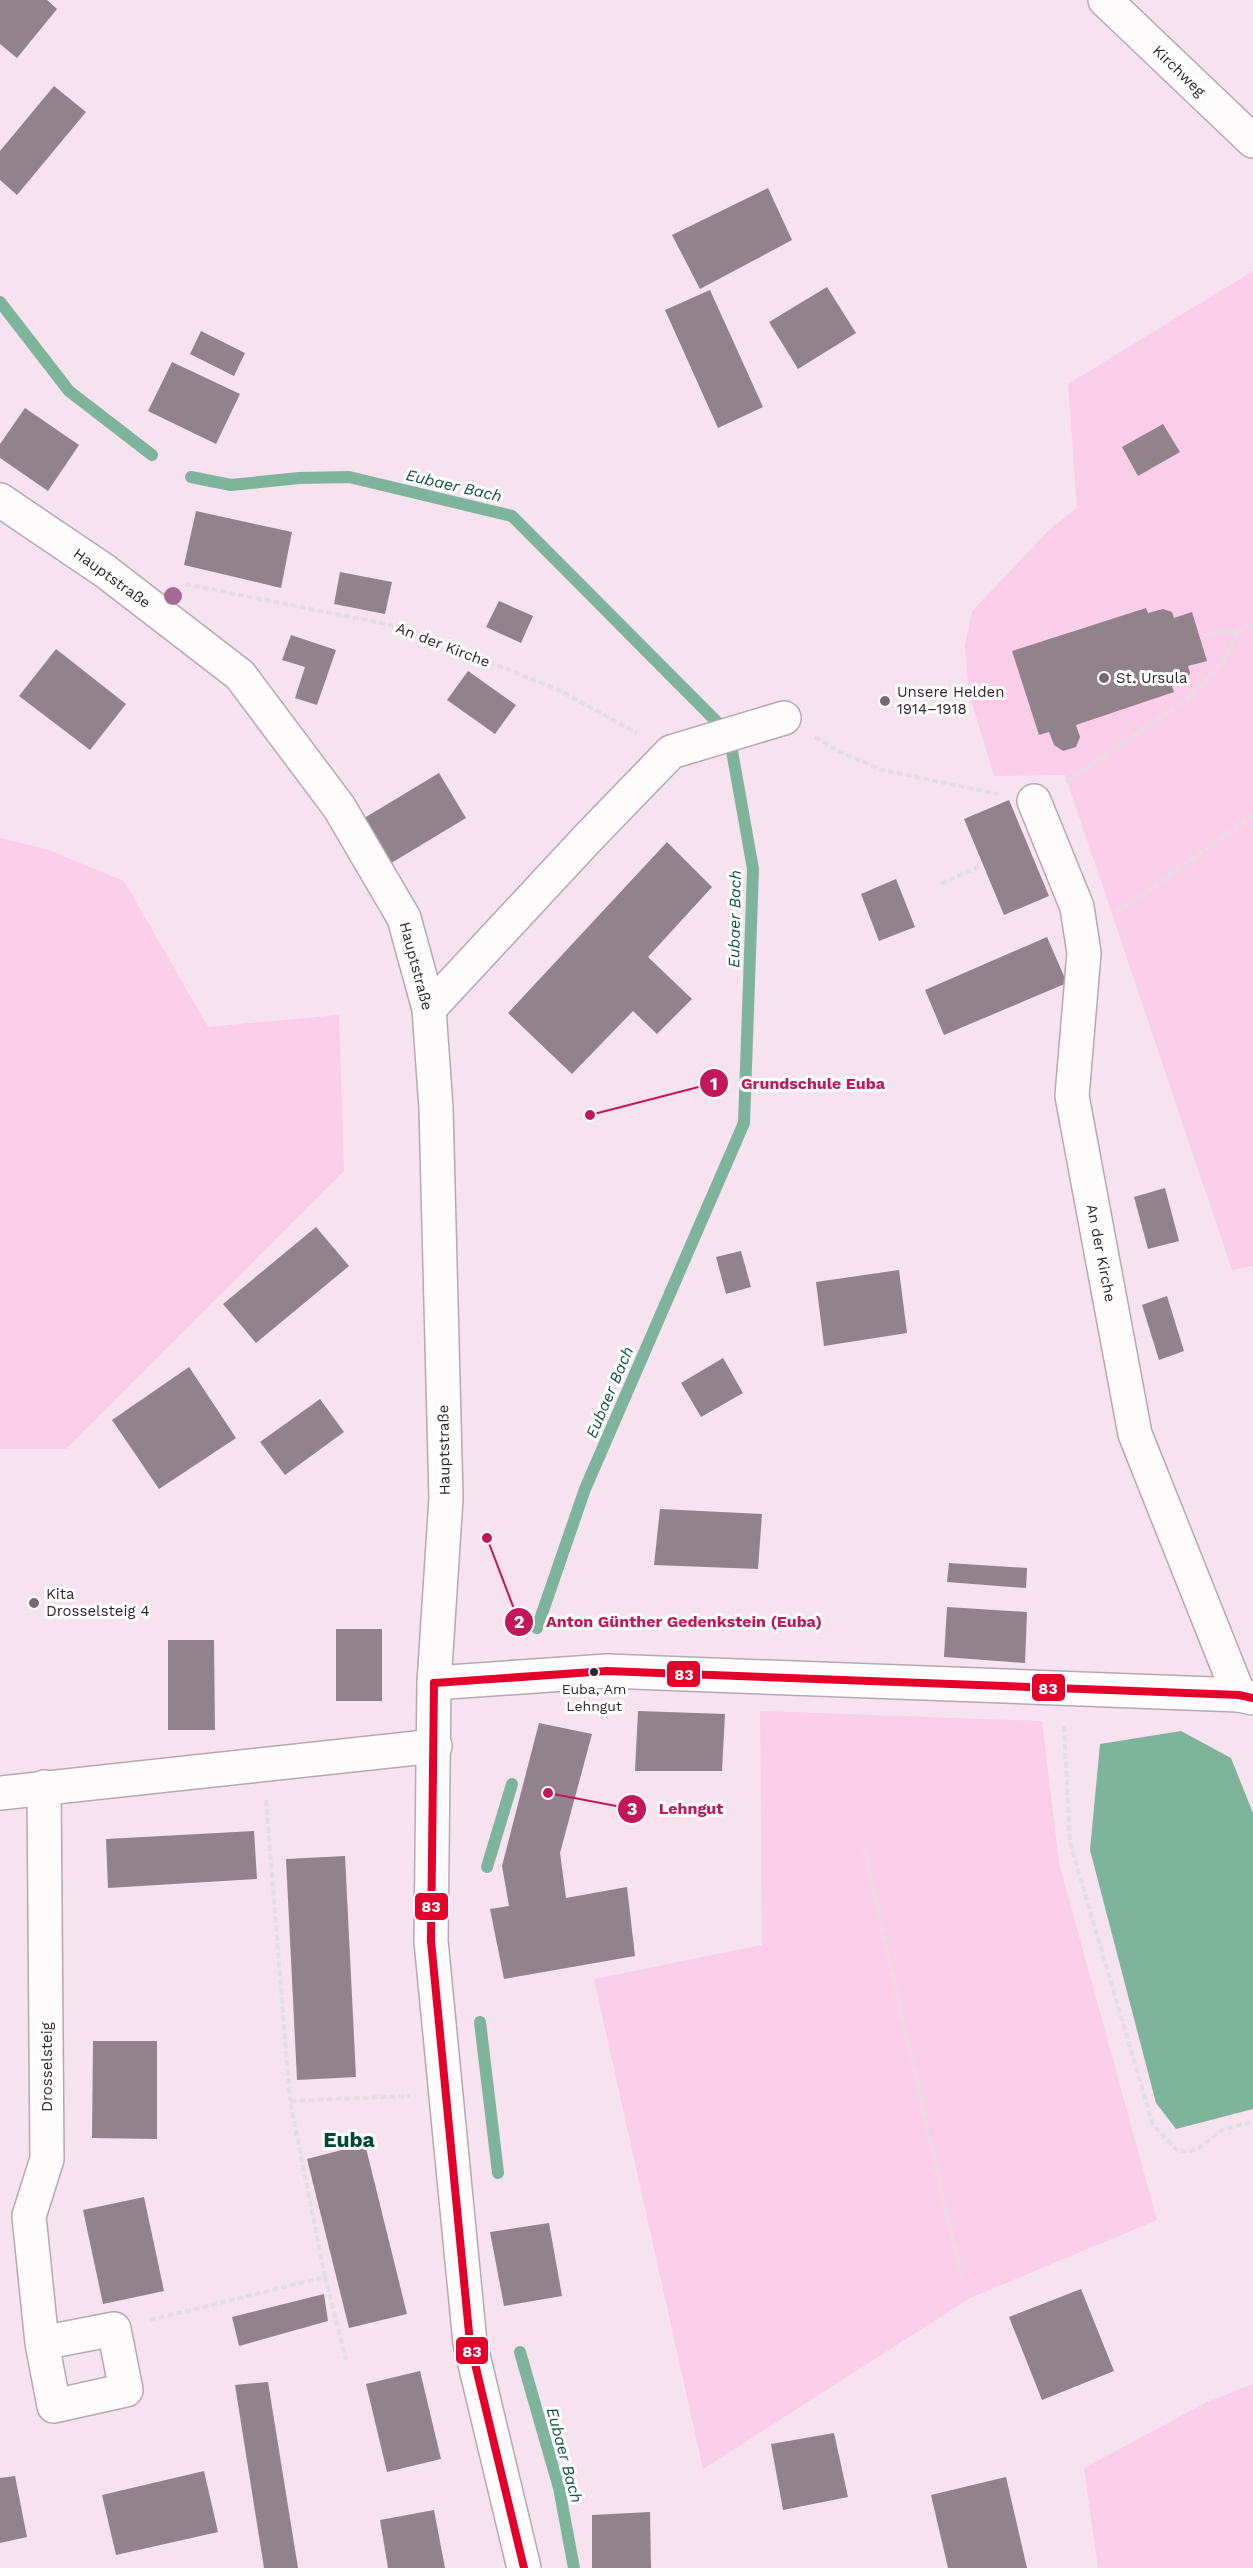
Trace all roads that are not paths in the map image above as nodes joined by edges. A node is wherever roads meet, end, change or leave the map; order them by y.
1 (1105, 0) edge
2 (1253, 141) edge
3 (0, 500) edge
4 (784, 718) road end
5 (1034, 801) road end
6 (429, 1009) junction
7 (434, 1683) junction
8 (1246, 1696) edge
9 (435, 1746) junction
10 (44, 1787) junction
11 (0, 1793) edge
12 (42, 2343) junction
13 (524, 2568) edge

1 - 2 street, Kirchweg
3 - 6 street, Hauptstraße
4 - 6 street
5 - 8 street, An der Kirche
6 - 7 street, Hauptstraße
7 - 8 street
7 - 9 street, Hauptstraße
9 - 10 street
9 - 13 street, Hauptstraße
10 - 11 street
10 - 12 street, Drosselsteig
12 - 12 street, Drosselsteig

